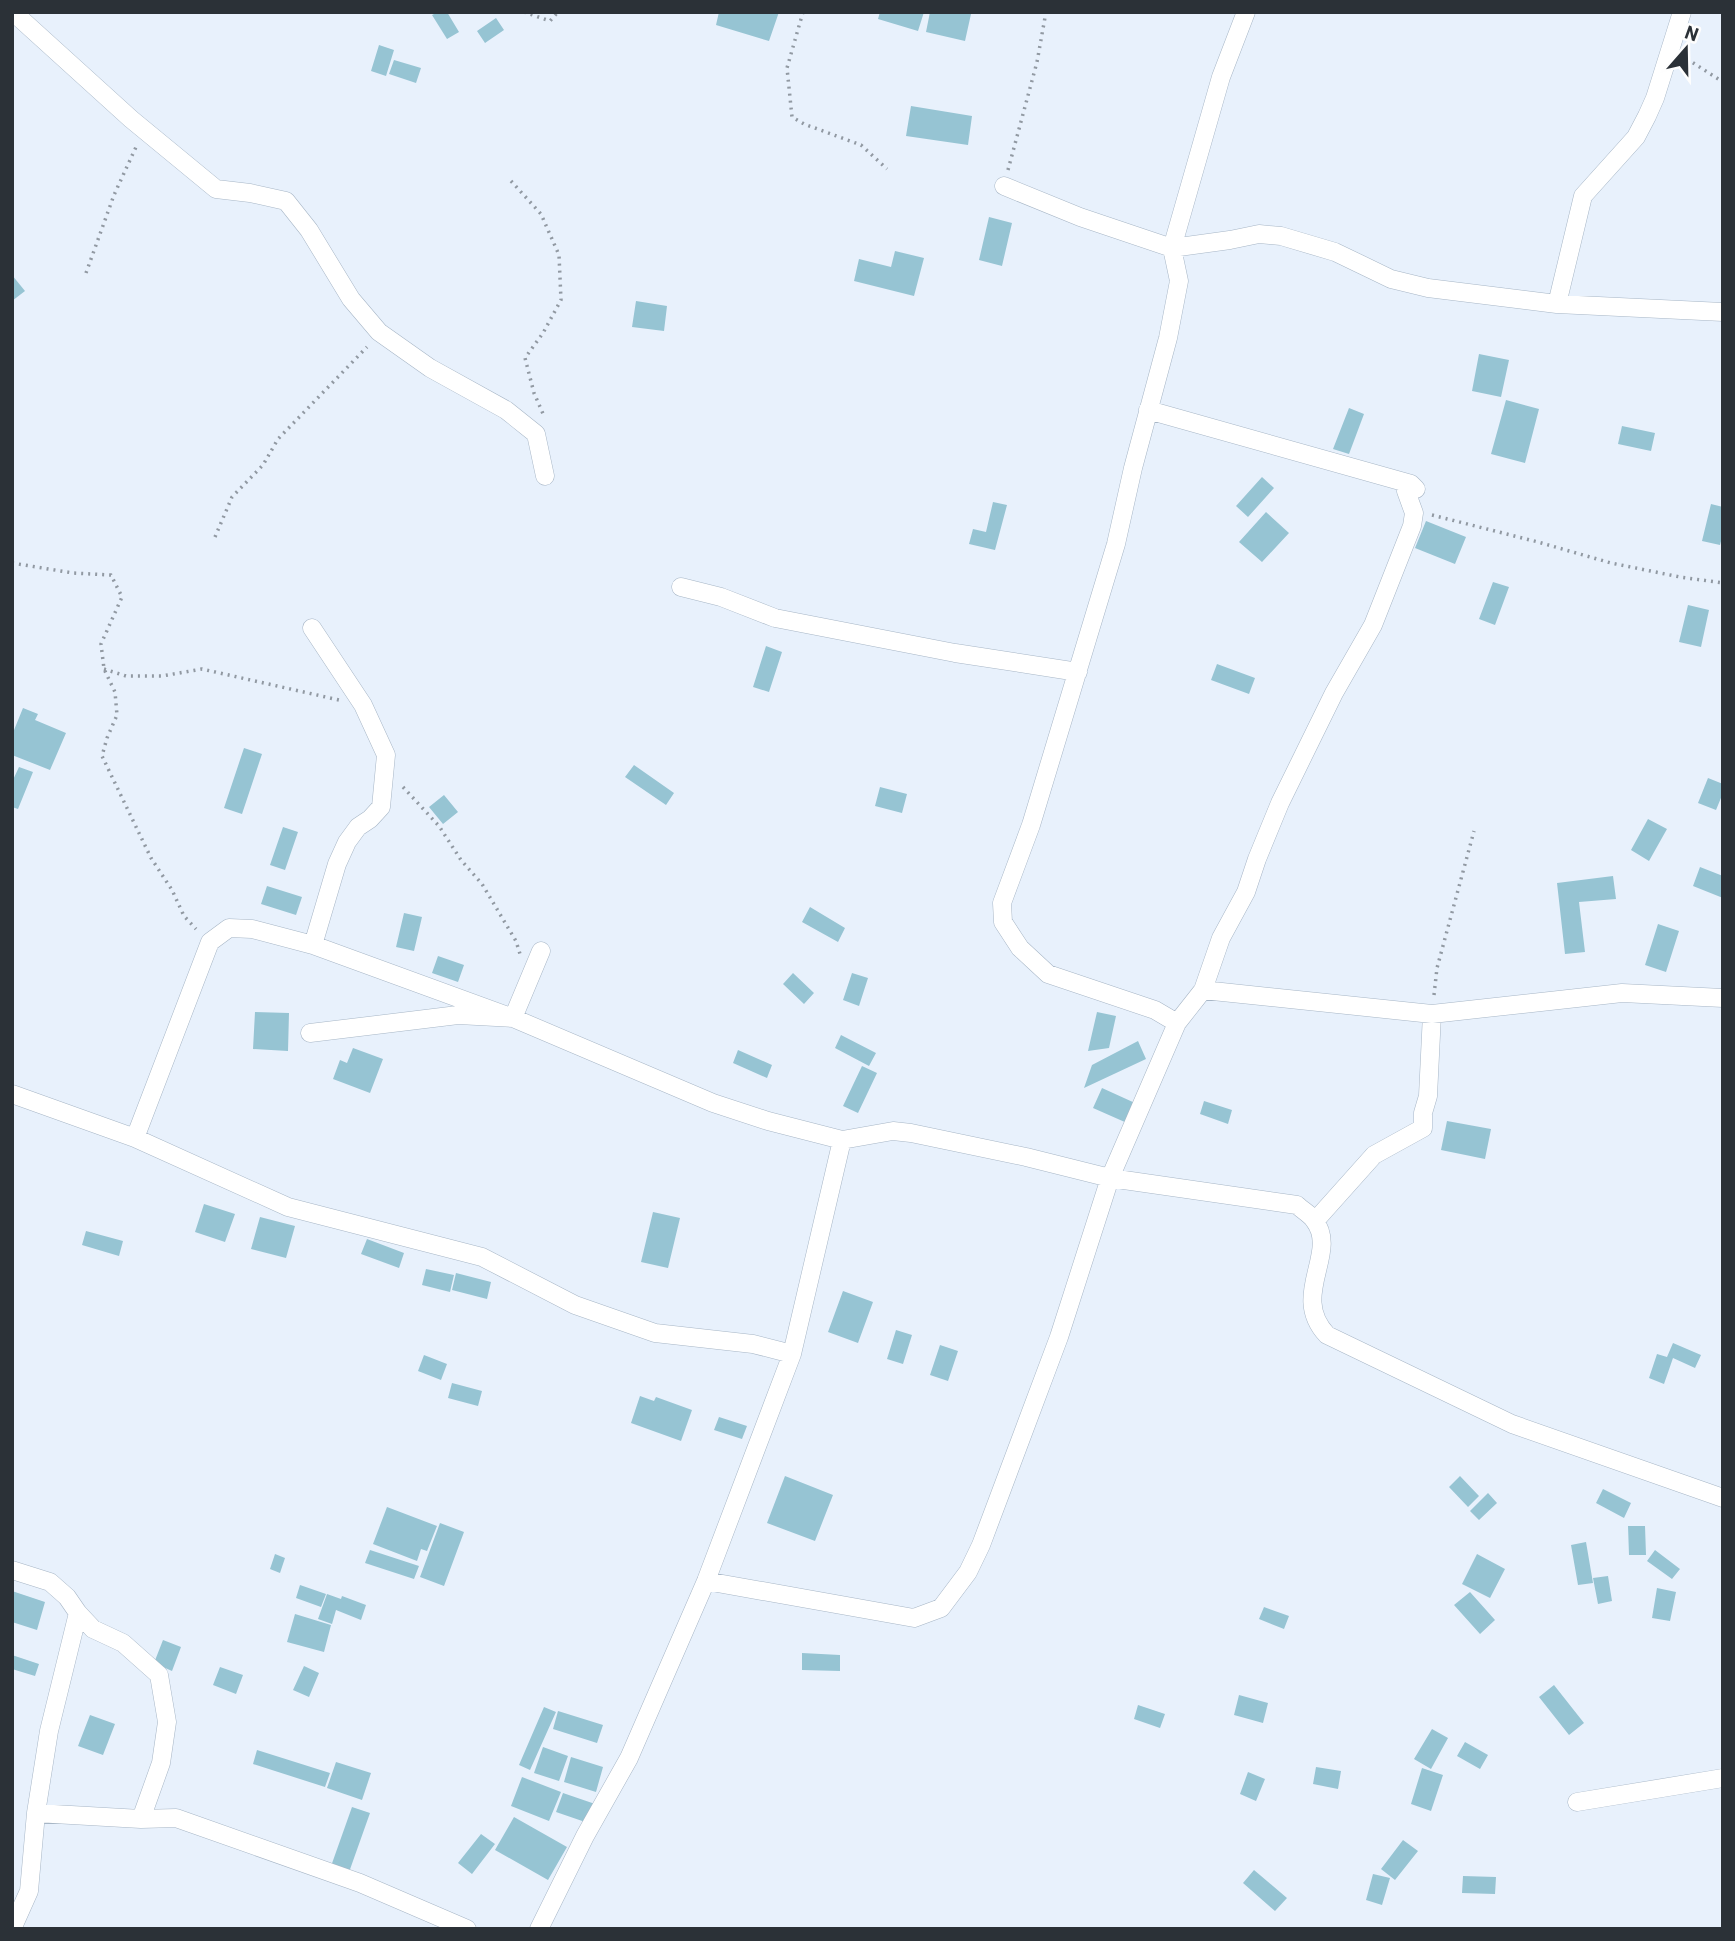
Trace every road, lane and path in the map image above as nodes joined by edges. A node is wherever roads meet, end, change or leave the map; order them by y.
1 (13, 12) edge
2 (524, 12) edge
3 (558, 12) edge
4 (803, 12) edge
5 (1046, 12) edge
6 (1246, 12) edge
7 (1682, 12) edge
8 (1671, 47) junction
9 (1723, 82) edge
10 (144, 129) junction
11 (887, 169) dead end
12 (511, 181) dead end
13 (1004, 186) joint
14 (1172, 248) junction
15 (86, 273) dead end
16 (1556, 304) junction
17 (1723, 312) edge
18 (379, 332) junction
19 (1148, 410) junction
20 (544, 417) dead end
21 (545, 476) dead end
22 (1414, 513) junction
23 (215, 537) dead end
24 (12, 563) edge
25 (1723, 583) edge
26 (681, 587) dead end
27 (312, 628) dead end
28 (104, 668) junction
29 (1078, 672) junction
30 (363, 705) junction
31 (386, 755) junction
32 (1474, 831) dead end
33 (210, 942) junction
34 (313, 945) junction
35 (541, 951) dead end
36 (528, 979) junction
37 (1203, 990) junction
38 (1723, 998) edge
39 (1432, 1014) junction
40 (513, 1018) junction
41 (1177, 1023) junction
42 (310, 1033) dead end
43 (12, 1094) edge
44 (135, 1139) junction
45 (842, 1140) junction
46 (1110, 1178) junction
47 (1315, 1221) junction
48 (792, 1354) junction
49 (1723, 1498) edge
50 (12, 1570) edge
51 (706, 1581) junction
52 (78, 1613) junction
53 (1723, 1777) edge
54 (1577, 1802) dead end
55 (36, 1814) junction
56 (141, 1819) junction
57 (12, 1929) edge
58 (467, 1929) edge
59 (539, 1929) edge

1 - 10 street
2 - 3 path
4 - 11 path
5 - 13 path
6 - 14 street
7 - 8 street
8 - 9 path
8 - 16 street
10 - 15 path
10 - 18 street
12 - 20 path
13 - 14 street
14 - 16 street
14 - 19 street
16 - 17 street
18 - 21 street
18 - 23 path
19 - 22 street
19 - 29 street
22 - 25 path
22 - 37 street
24 - 28 path
26 - 29 street
27 - 30 street
28 - 30 path
28 - 33 path
29 - 41 street
30 - 31 street
31 - 34 street
31 - 36 path
32 - 39 path
33 - 34 street
33 - 44 street
34 - 40 street
35 - 36 street
36 - 40 street
37 - 39 street
37 - 41 street
38 - 39 street
39 - 47 street
40 - 42 street
40 - 45 street
41 - 46 street
43 - 44 street
44 - 48 street
45 - 46 street
45 - 48 street
46 - 47 street
46 - 51 street
47 - 49 street
48 - 51 street
50 - 52 street
51 - 59 street
52 - 55 street
52 - 56 street
53 - 54 street
55 - 56 street
55 - 57 street
56 - 58 street

